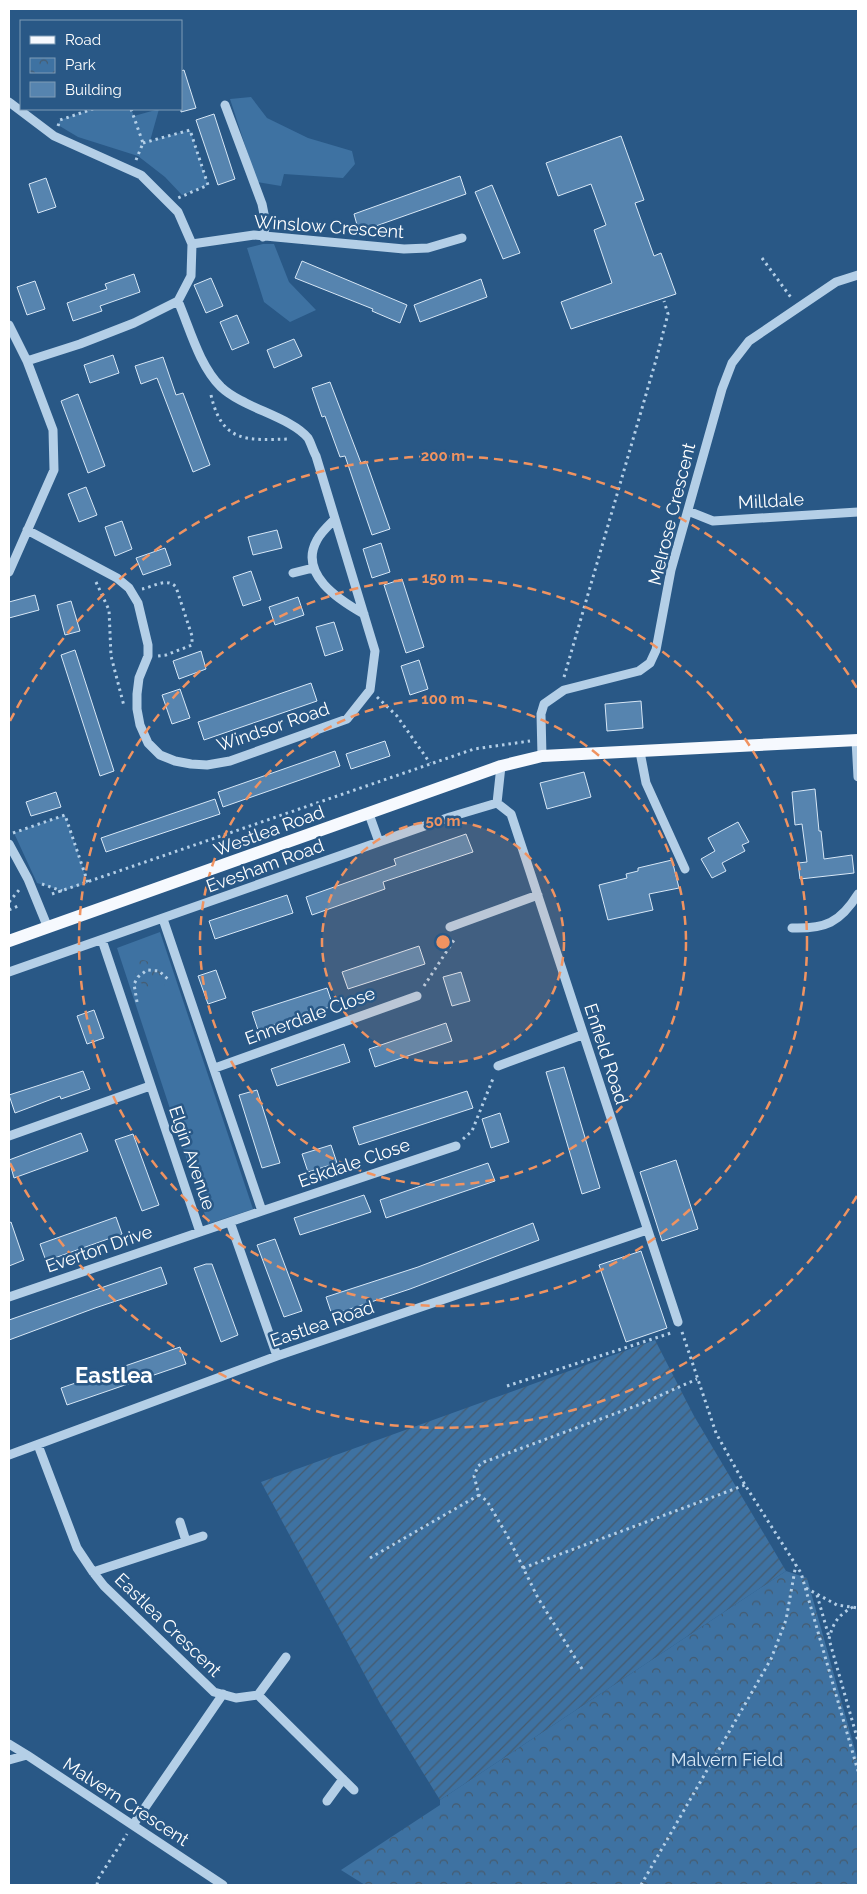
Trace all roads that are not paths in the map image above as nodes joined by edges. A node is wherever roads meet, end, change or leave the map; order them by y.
1 (9, 102) edge
2 (225, 105) dead end
3 (263, 237) junction
4 (462, 238) dead end
5 (192, 244) junction
6 (858, 274) edge
7 (178, 301) junction
8 (9, 325) edge
9 (28, 361) junction
10 (688, 511) junction
11 (858, 512) edge
12 (335, 519) junction
13 (28, 530) junction
14 (313, 568) junction
15 (9, 572) edge
16 (293, 574) dead end
17 (364, 614) junction
18 (857, 740) edge
19 (640, 752) junction
20 (542, 756) junction
21 (501, 766) junction
22 (858, 777) edge
23 (497, 803) junction
24 (369, 814) junction
25 (379, 842) junction
26 (9, 844) edge
27 (685, 868) dead end
28 (858, 894) edge
29 (538, 895) junction
30 (163, 919) junction
31 (450, 927) dead end
32 (48, 928) junction
33 (792, 928) dead end
34 (102, 940) junction
35 (9, 941) edge
36 (9, 972) edge
37 (417, 996) road end
38 (582, 1035) junction
39 (498, 1066) road end
40 (214, 1068) junction
41 (150, 1086) junction
42 (9, 1136) edge
43 (456, 1146) road end
44 (262, 1211) junction
45 (230, 1222) junction
46 (647, 1230) junction
47 (200, 1232) junction
48 (9, 1297) edge
49 (678, 1322) dead end
50 (277, 1356) junction
51 (38, 1445) junction
52 (9, 1455) edge
53 (180, 1522) dead end
54 (203, 1536) dead end
55 (186, 1541) junction
56 (93, 1572) junction
57 (286, 1657) dead end
58 (222, 1694) junction
59 (258, 1695) junction
60 (9, 1744) edge
61 (27, 1755) junction
62 (9, 1760) edge
63 (343, 1779) junction
64 (354, 1790) dead end
65 (327, 1801) dead end
66 (133, 1825) junction
67 (223, 1885) edge

1 - 5 street
2 - 3 street
3 - 4 street, Winslow Crescent
3 - 5 street, Winslow Crescent
5 - 7 street
6 - 10 street, Melrose Crescent
7 - 9 street
7 - 12 street
8 - 9 street
9 - 13 street
10 - 11 street, Milldale
10 - 20 street, Melrose Crescent
12 - 14 street
12 - 17 street
13 - 15 street
13 - 17 street, Windsor Road
14 - 16 street
14 - 17 street
18 - 19 main road, Westlea Road
18 - 22 street
19 - 20 main road, Westlea Road
19 - 27 street
20 - 21 main road, Westlea Road
21 - 23 street
21 - 24 main road, Westlea Road
23 - 25 street, Evesham Road
23 - 29 street, Enfield Road
24 - 25 street
24 - 32 main road, Westlea Road
25 - 30 street, Evesham Road
26 - 32 street
28 - 33 street
29 - 31 street
29 - 38 street, Enfield Road
30 - 34 street, Evesham Road
30 - 40 street
32 - 35 main road, Westlea Road
34 - 36 street, Evesham Road
34 - 41 street, Elgin Avenue
37 - 40 street, Ennerdale Close
38 - 39 street
38 - 46 street, Enfield Road
40 - 44 street
41 - 42 street
41 - 47 street, Elgin Avenue
43 - 44 street, Eskdale Close
44 - 45 street, Elgin Avenue
45 - 47 street, Elgin Avenue
45 - 50 street
46 - 49 street, Enfield Road
46 - 50 street, Eastlea Road
47 - 48 street, Everton Drive
50 - 51 street, Eastlea Road
51 - 52 street, Eastlea Road
51 - 56 street, Eastlea Crescent
53 - 55 street
54 - 55 street
55 - 56 street
56 - 58 street, Eastlea Crescent
57 - 59 street
58 - 59 street, Eastlea Crescent
58 - 66 street
59 - 63 street
60 - 61 street, Malvern Crescent
61 - 62 street
61 - 66 street, Malvern Crescent
63 - 64 street
63 - 65 street
66 - 67 street, Malvern Crescent

